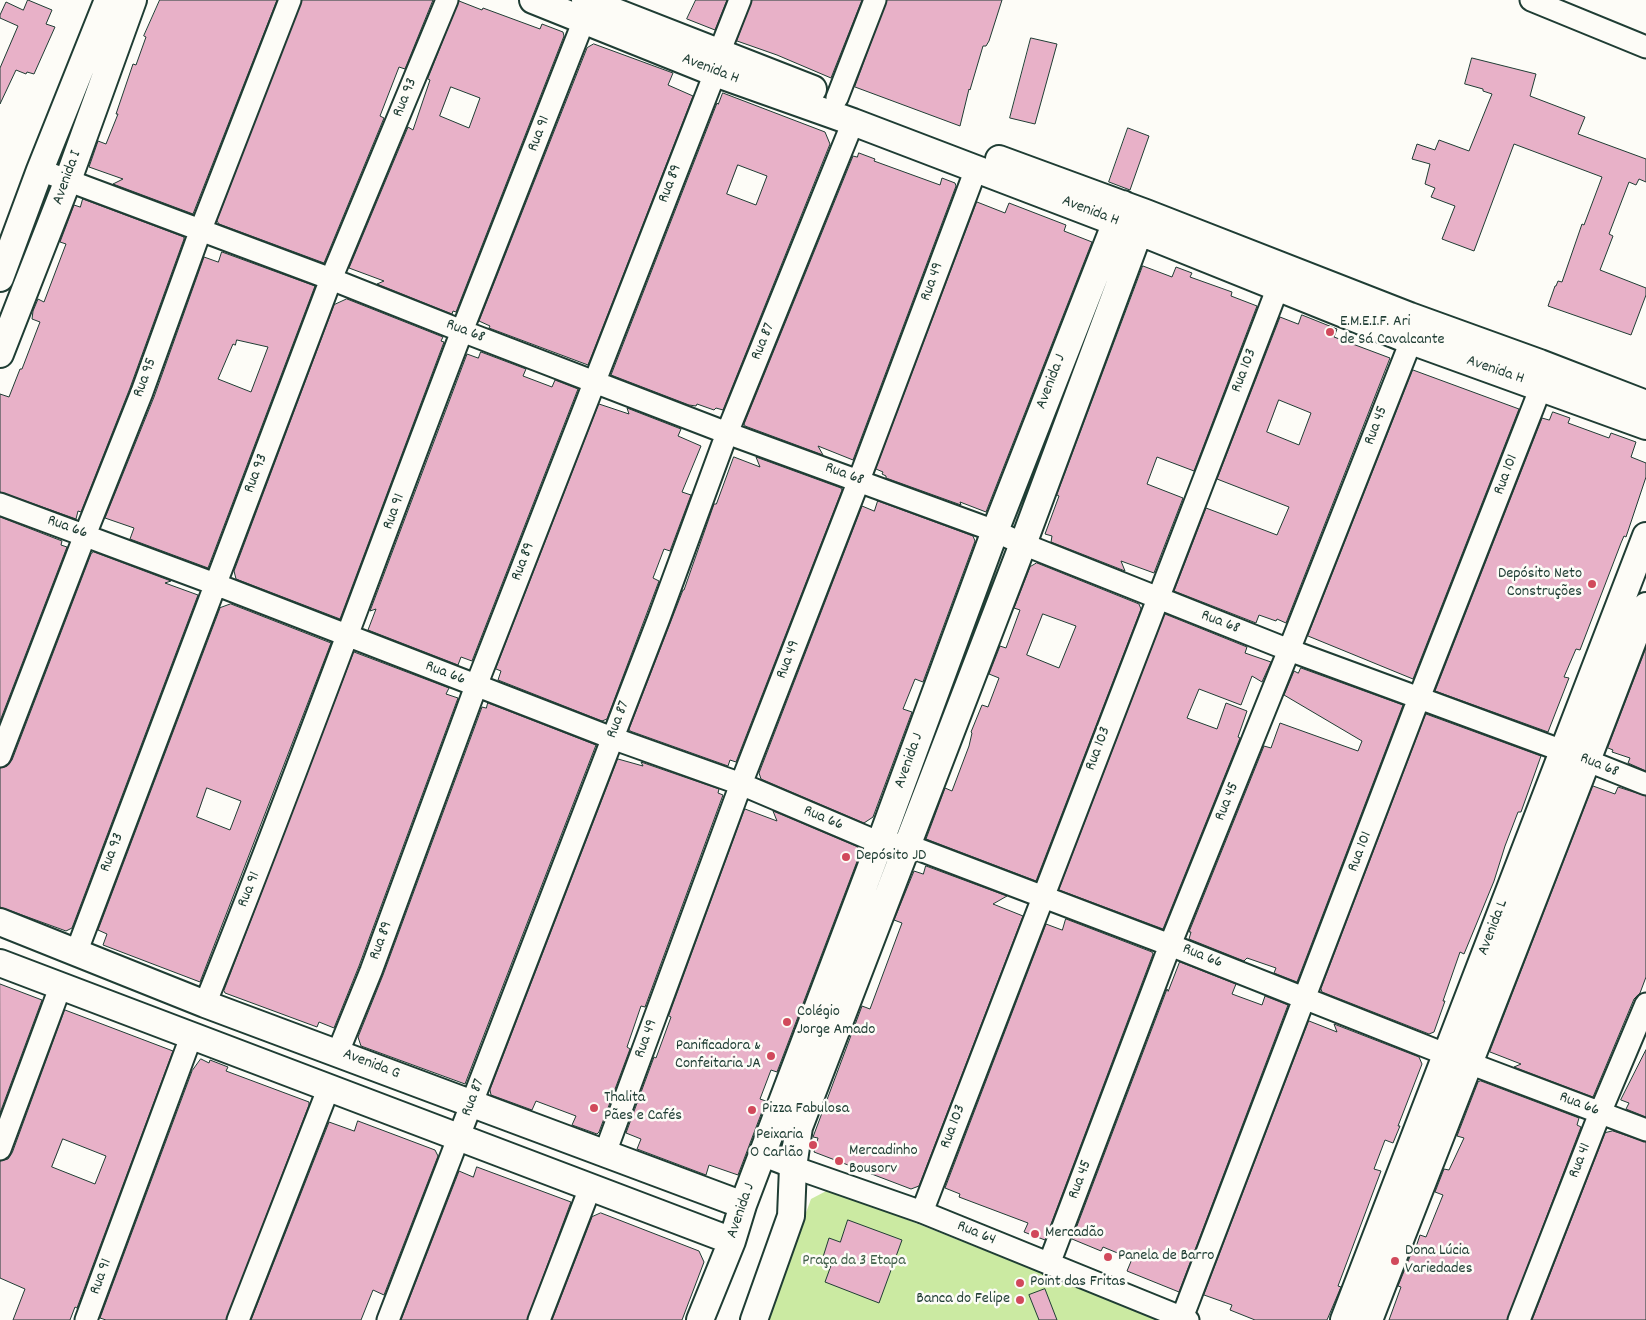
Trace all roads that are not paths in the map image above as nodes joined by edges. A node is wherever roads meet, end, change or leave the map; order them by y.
1 (108, 0) edge
2 (133, 0) edge
3 (290, 0) edge
4 (447, 0) edge
5 (533, 0) edge
6 (740, 0) edge
7 (875, 0) edge
8 (1531, 0) edge
9 (584, 10) edge
10 (1646, 47) edge
11 (717, 63) junction
12 (837, 98) junction
13 (853, 122) junction
14 (976, 169) junction
15 (40, 170) junction
16 (68, 180) junction
17 (1131, 218) junction
18 (201, 229) junction
19 (0, 278) edge
20 (331, 279) junction
21 (1278, 287) junction
22 (462, 331) junction
23 (1411, 341) junction
24 (0, 354) edge
25 (594, 381) junction
26 (1541, 388) junction
27 (1646, 404) edge
28 (1646, 426) edge
29 (727, 433) junction
30 (859, 480) junction
31 (0, 504) edge
32 (994, 531) junction
33 (85, 535) junction
34 (1646, 536) edge
35 (1023, 544) junction
36 (215, 584) junction
37 (1158, 598) junction
38 (1646, 606) edge
39 (348, 637) junction
40 (1289, 650) junction
41 (476, 686) junction
42 (1419, 698) junction
43 (612, 738) junction
44 (1563, 751) junction
45 (0, 756) edge
46 (1588, 762) junction
47 (740, 784) junction
48 (1646, 784) edge
49 (880, 843) junction
50 (907, 845) junction
51 (1042, 896) junction
52 (0, 922) edge
53 (1170, 944) junction
54 (76, 952) junction
55 (0, 963) edge
56 (61, 986) junction
57 (1305, 999) junction
58 (205, 1004) junction
59 (1646, 1004) edge
60 (191, 1037) junction
61 (338, 1052) junction
62 (1457, 1058) junction
63 (329, 1087) junction
64 (472, 1104) junction
65 (1600, 1113) junction
66 (1646, 1130) edge
67 (459, 1136) junction
68 (0, 1149) edge
69 (605, 1153) junction
70 (762, 1155) junction
71 (793, 1167) junction
72 (590, 1188) junction
73 (743, 1205) junction
74 (922, 1212) junction
75 (732, 1241) junction
76 (1049, 1264) junction
77 (1185, 1319) edge
78 (86, 1320) edge
79 (238, 1320) edge
80 (388, 1320) edge
81 (539, 1320) edge
82 (700, 1320) edge
83 (754, 1320) edge
84 (1344, 1320) edge
85 (1369, 1320) edge
86 (1519, 1320) edge

1 - 15 street, Avenida I
2 - 16 street, Avenida I
3 - 18 street, Rua 95
4 - 20 street, Rua 93
5 - 9 street, Avenida H
6 - 11 street, Rua 89
7 - 12 street
8 - 10 street
9 - 11 street, Avenida H
9 - 22 street, Rua 91
11 - 12 street, Avenida H
11 - 13 street, Avenida H
11 - 25 street, Rua 89
12 - 17 street, Avenida H
13 - 14 street, Avenida H
13 - 29 street, Rua 87
14 - 17 street, Avenida H
14 - 30 street, Rua 49
15 - 16 street, Rua 68
15 - 19 street, Avenida I
16 - 18 street, Rua 68
16 - 24 street, Avenida I
17 - 21 street, Avenida H
17 - 27 street, Avenida H
17 - 32 street, Avenida J
17 - 35 street, Avenida J
18 - 20 street, Rua 68
18 - 33 street, Rua 95
20 - 22 street, Rua 68
20 - 36 street, Rua 93
21 - 23 street, Avenida H
21 - 37 street, Rua 103
22 - 25 street, Rua 68
22 - 39 street, Rua 91
23 - 26 street, Avenida H
23 - 40 street, Rua 45
25 - 29 street, Rua 68
25 - 41 street, Rua 89
26 - 28 street, Avenida H
26 - 42 street, Rua 101
29 - 30 street, Rua 68
29 - 43 street, Rua 87
30 - 32 street, Rua 68
30 - 47 street, Rua 49
31 - 33 street, Rua 66
32 - 35 street, Rua 68
32 - 49 street, Avenida J
33 - 36 street, Rua 66
33 - 45 street, Rua 95
34 - 44 street, Avenida L
35 - 37 street, Rua 68
35 - 50 street, Avenida J
36 - 39 street, Rua 66
36 - 54 street, Rua 93
37 - 40 street, Rua 68
37 - 51 street, Rua 103
38 - 46 street, Avenida L
39 - 41 street, Rua 66
39 - 58 street, Rua 91
40 - 42 street, Rua 68
40 - 53 street, Rua 45
41 - 43 street, Rua 66
41 - 61 street, Rua 89
42 - 44 street, Rua 68
42 - 57 street, Rua 101
43 - 47 street, Rua 66
43 - 64 street, Rua 87
44 - 46 street, Rua 68
44 - 62 street, Avenida L
46 - 48 street, Rua 68
46 - 62 street, Avenida L
47 - 49 street, Rua 66
47 - 69 street, Rua 49
49 - 50 street, Rua 66
49 - 70 street, Avenida J
50 - 51 street, Rua 66
50 - 71 street, Avenida J
51 - 53 street, Rua 66
51 - 74 street, Rua 103
52 - 54 street, Avenida G
53 - 57 street, Rua 66
53 - 76 street, Rua 45
54 - 58 street, Avenida G
55 - 56 street
56 - 60 street
56 - 68 street
57 - 62 street, Rua 66
57 - 77 street, Rua 101
58 - 61 street, Avenida G
59 - 65 street, Rua 41
60 - 63 street
60 - 78 street, Rua 91
61 - 64 street, Avenida G
62 - 65 street, Rua 66
62 - 84 street, Avenida L
62 - 85 street, Avenida L
63 - 67 street
63 - 79 street
64 - 67 street, Rua 87
64 - 69 street, Avenida G
65 - 66 street, Rua 66
65 - 86 street, Rua 41
67 - 72 street
67 - 80 street, Rua 87
69 - 73 street, Avenida G
70 - 71 street, Rua 64
70 - 73 street, Avenida J
71 - 74 street, Rua 64
71 - 83 street, Avenida J
72 - 75 street
72 - 81 street
73 - 75 street, Avenida J
74 - 76 street, Rua 64
75 - 82 street, Avenida J
76 - 77 street, Rua 64

